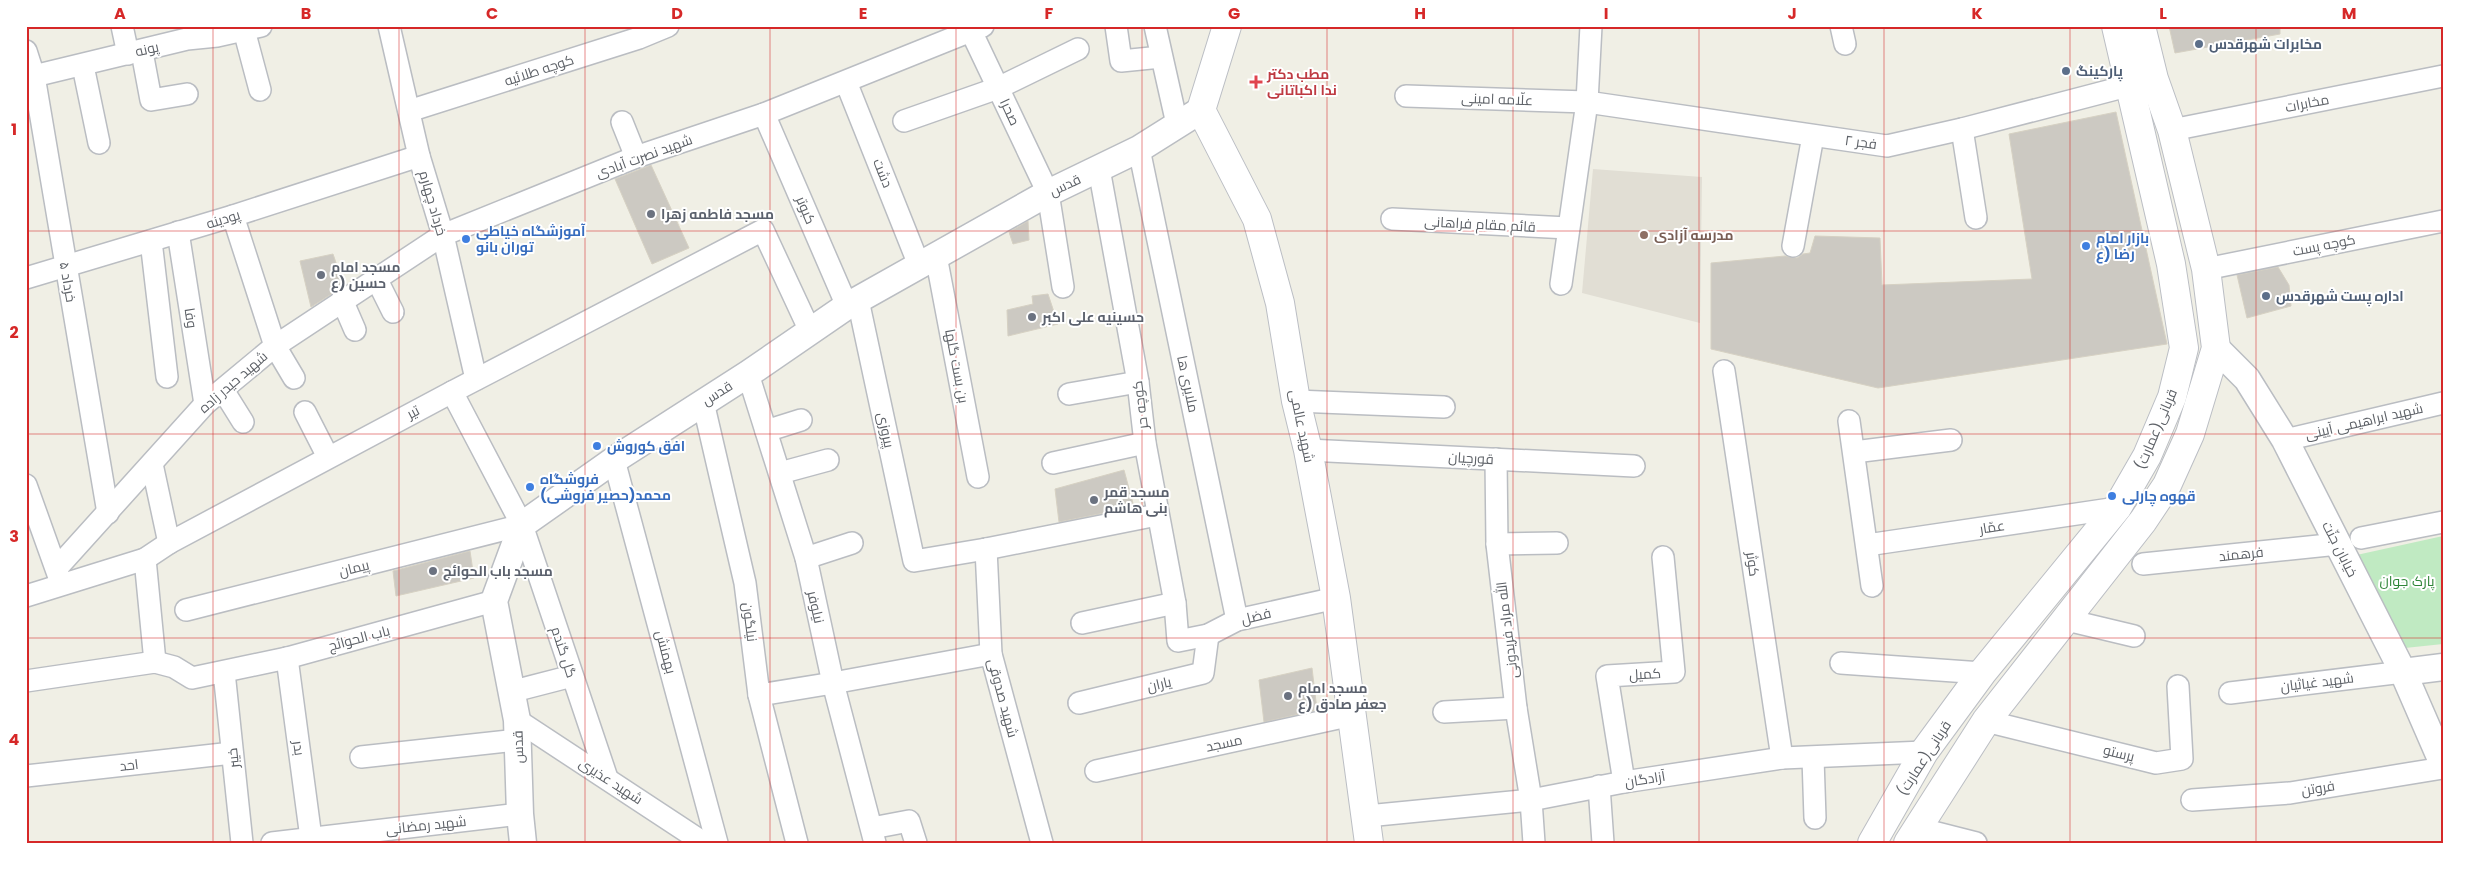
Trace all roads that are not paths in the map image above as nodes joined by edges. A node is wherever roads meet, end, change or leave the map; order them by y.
1 (122, 26) edge
2 (389, 26) edge
3 (668, 26) edge
4 (1116, 26) edge
5 (1156, 26) edge
6 (1227, 26) edge
7 (1591, 26) edge
8 (2116, 26) edge
9 (2141, 26) edge
10 (253, 28) edge
11 (977, 29) edge
12 (216, 31) edge
13 (185, 33) edge
14 (1078, 49) dead end
15 (26, 51) edge
16 (135, 53) junction
17 (1161, 57) junction
18 (83, 66) junction
19 (34, 76) junction
20 (2443, 76) edge
21 (846, 82) junction
22 (2142, 82) junction
23 (998, 88) junction
24 (260, 90) dead end
25 (187, 94) dead end
26 (1406, 96) dead end
27 (1587, 102) junction
28 (1201, 110) junction
29 (409, 111) junction
30 (764, 114) junction
31 (904, 121) dead end
32 (622, 122) dead end
33 (1178, 124) junction
34 (1962, 129) junction
35 (2172, 130) junction
36 (1814, 136) junction
37 (99, 143) dead end
38 (1139, 149) junction
39 (419, 156) junction
40 (636, 157) junction
41 (1099, 169) junction
42 (1048, 193) junction
43 (232, 216) junction
44 (1976, 218) dead end
45 (1392, 219) dead end
46 (2443, 222) edge
47 (1568, 228) junction
48 (178, 232) junction
49 (443, 235) junction
50 (151, 241) junction
51 (1794, 246) dead end
52 (928, 260) junction
53 (65, 266) junction
54 (2206, 269) junction
55 (26, 278) edge
56 (376, 278) junction
57 (1561, 284) dead end
58 (1063, 287) dead end
59 (342, 300) junction
60 (853, 303) junction
61 (393, 312) dead end
62 (355, 330) dead end
63 (810, 331) junction
64 (275, 346) junction
65 (2184, 348) junction
66 (2216, 348) junction
67 (1724, 371) dead end
68 (748, 374) junction
69 (167, 377) dead end
70 (294, 378) dead end
71 (476, 379) junction
72 (1138, 382) junction
73 (224, 390) junction
74 (452, 392) junction
75 (1069, 394) dead end
76 (1296, 401) junction
77 (703, 402) junction
78 (2443, 403) edge
79 (205, 404) junction
80 (1444, 407) dead end
81 (305, 412) dead end
82 (801, 420) dead end
83 (1849, 421) dead end
84 (243, 422) dead end
85 (766, 431) junction
86 (1951, 440) dead end
87 (2285, 440) junction
88 (1144, 443) junction
89 (1308, 450) junction
90 (1854, 452) junction
91 (328, 457) junction
92 (614, 460) junction
93 (828, 460) dead end
94 (1496, 460) junction
95 (1053, 463) dead end
96 (152, 464) junction
97 (1634, 466) dead end
98 (780, 473) junction
99 (978, 477) dead end
100 (26, 485) edge
101 (2117, 508) junction
102 (108, 513) junction
103 (1158, 515) junction
104 (2443, 522) edge
105 (522, 525) junction
106 (2349, 541) junction
107 (169, 543) junction
108 (852, 543) dead end
109 (1558, 543) dead end
110 (1497, 544) junction
111 (1867, 545) junction
112 (986, 549) junction
113 (1663, 557) dead end
114 (806, 558) junction
115 (145, 559) junction
116 (2143, 564) dead end
117 (59, 576) junction
118 (1872, 586) dead end
119 (26, 596) edge
120 (1336, 598) junction
121 (494, 601) junction
122 (1175, 603) junction
123 (186, 610) dead end
124 (1237, 620) junction
125 (2067, 620) junction
126 (1082, 623) dead end
127 (1208, 635) junction
128 (2134, 636) dead end
129 (1178, 641) joint
130 (991, 654) junction
131 (287, 658) junction
132 (1841, 664) dead end
133 (164, 665) junction
134 (2443, 666) edge
135 (224, 672) junction
136 (2403, 672) junction
137 (1982, 673) junction
138 (572, 676) junction
139 (26, 681) edge
140 (833, 683) junction
141 (2178, 686) dead end
142 (510, 692) junction
143 (2230, 693) dead end
144 (759, 694) junction
145 (1079, 703) dead end
146 (1516, 708) junction
147 (1444, 712) dead end
148 (1352, 715) junction
149 (1986, 720) junction
150 (517, 730) junction
151 (1924, 752) junction
152 (232, 753) junction
153 (361, 757) dead end
154 (1782, 758) junction
155 (1813, 758) junction
156 (2443, 766) edge
157 (1096, 771) dead end
158 (26, 776) edge
159 (607, 778) junction
160 (1624, 782) junction
161 (1599, 786) junction
162 (1531, 800) junction
163 (2192, 800) dead end
164 (520, 814) junction
165 (1815, 818) dead end
166 (1368, 830) edge
167 (1913, 835) edge
168 (874, 836) edge
169 (311, 838) junction
170 (242, 843) edge
171 (272, 843) edge
172 (523, 843) edge
173 (704, 843) edge
174 (717, 843) edge
175 (797, 843) edge
176 (916, 843) edge
177 (1042, 843) edge
178 (1534, 843) edge
179 (1603, 843) edge
180 (1872, 843) edge
181 (1976, 843) edge

1 - 16 street
2 - 29 street, خرداد چهارم
3 - 29 street, کوچه طلائیه
4 - 17 street
5 - 17 street
6 - 28 main road
7 - 27 street
8 - 22 main road, (عمارت)قربانی
9 - 22 main road, (عمارت)قربانی
10 - 12 street, پونه
10 - 24 street
11 - 21 street, شهید نصرت آبادی
11 - 23 street, صحرا
12 - 13 street, پونه
13 - 16 street, پونه
14 - 23 street
15 - 19 street, خرداد ۵
16 - 18 street, پونه
16 - 25 street
17 - 33 street
18 - 19 street, پونه
18 - 37 street
19 - 53 street, خرداد ۵
20 - 35 street, مخابرات
21 - 30 street, شهید نصرت آبادی
21 - 52 street, دشت
22 - 34 street, فجر ۲
22 - 35 main road, (عمارت)قربانی
22 - 65 main road, (عمارت)قربانی
23 - 31 street
23 - 42 street, صحرا
26 - 27 street, علّامه امینی
27 - 36 street, فجر ۲
27 - 47 street
28 - 33 street, قدس
28 - 76 main road, شهید عالمی
29 - 39 street, خرداد چهارم
30 - 40 street, شهید نصرت آبادی
30 - 60 street, کبوتر
32 - 40 street
33 - 38 street, قدس
34 - 36 street, فجر ۲
34 - 44 street
35 - 54 main road, (عمارت)قربانی
36 - 51 street
38 - 41 street, قدس
38 - 124 street, ملایری ها
39 - 43 street, پودینه
39 - 49 street, خرداد چهارم
40 - 49 street, شهید نصرت آبادی
41 - 42 street, قدس
41 - 72 street, کوچه حر
42 - 52 street, قدس
42 - 58 street, صحرا
43 - 48 street, پودینه
43 - 64 street
45 - 47 street, قائم مقام فراهانی
46 - 54 street, کوچه پست
47 - 57 street
48 - 50 street, پودینه
48 - 79 street, وفا
49 - 56 street, شهید حیدر زاده
49 - 71 street, خرداد چهارم
50 - 53 street, پودینه
50 - 69 street
52 - 60 street, قدس
52 - 99 street, بن بست گلها
53 - 55 street, پودینه
53 - 102 street, خرداد ۵
54 - 66 main road, (عمارت)قربانی
56 - 59 street, شهید حیدر زاده
56 - 61 street
59 - 62 street
59 - 64 street, شهید حیدر زاده
60 - 63 street, قدس
60 - 112 street, پیروزی
63 - 68 street, قدس
63 - 71 street, تیر
64 - 70 street
64 - 73 street, شهید حیدر زاده
65 - 66 main road
65 - 101 main road, (عمارت)قربانی
66 - 87 street, خیابان جنّت
66 - 125 main road, (عمارت)قربانی
67 - 154 street, کوثر
68 - 77 street, قدس
68 - 85 street, نیلوفر
71 - 74 street, تیر
72 - 75 street
72 - 88 street, کوچه حر
73 - 79 street, شهید حیدر زاده
73 - 84 street
74 - 91 street, تیر
74 - 105 street, گل گندم
76 - 80 street
76 - 89 main road, شهید عالمی
77 - 92 street, قدس
77 - 144 street, نیلگون
78 - 87 street, شهید ابراهیمی آیینی
79 - 96 street, شهید حیدر زاده
81 - 91 street
82 - 85 street
83 - 90 street
85 - 98 street, نیلوفر
86 - 90 street
87 - 106 street, خیابان جنّت
88 - 95 street
88 - 103 street, کوچه حر
89 - 94 street, قورچیان
89 - 120 main road, شهید عالمی
90 - 111 street
91 - 107 street, تیر
92 - 105 street, قدس
92 - 174 street, بهمنش
93 - 98 street
94 - 97 street, قورچیان
94 - 110 street, الله مراد فریدونی
96 - 102 street, شهید حیدر زاده
96 - 107 street
98 - 114 street, نیلوفر
100 - 117 street
101 - 111 street, عمّار
101 - 137 main road, (عمارت)قربانی
102 - 117 street, شهید حیدر زاده
103 - 112 street
103 - 122 street, کوچه حر
104 - 106 street, فرهمند
105 - 121 street
105 - 123 street, پیمان
105 - 138 street, گل گندم
106 - 116 street, فرهمند
106 - 136 street, خیابان جنّت
107 - 115 street, تیر
108 - 114 street
109 - 110 street
110 - 146 street, الله مراد فریدونی
111 - 118 street
112 - 130 street, شهید صدوقی
113 - 160 street, کمیل
114 - 140 street, نیلوفر
115 - 117 street, تیر
115 - 133 street
117 - 119 street, تیر
120 - 124 street, فضل
120 - 148 main road, شهید عالمی
121 - 131 street, باب الحوائج
121 - 142 street, قدس
122 - 126 street
122 - 129 street, کوچه حر
124 - 127 street, فضل
125 - 128 street
125 - 149 main road, (عمارت)قربانی
127 - 129 street, فضل
127 - 145 street, یاران
130 - 140 street
130 - 177 street, شهید صدوقی
131 - 135 street, باب الحوائج
131 - 169 street, بدر
132 - 137 street
133 - 135 street, باب الحوائج
133 - 139 street
134 - 136 street
135 - 152 street, خیبر
136 - 143 street, شهید غیاثیان
136 - 156 street, خیابان جنّت
137 - 151 main road, (عمارت)قربانی
138 - 142 street
138 - 159 street, گل گندم
140 - 144 street
140 - 168 street, نیلوفر
141 - 149 street, پرستو
142 - 150 street, قدس
144 - 175 street, نیلگون
146 - 147 street
146 - 162 street, الله مراد فریدونی
148 - 157 street, مسجد
148 - 166 main road, شهید عالمی
149 - 167 main road, (عمارت)قربانی
150 - 153 street
150 - 159 street, شهید عذیری
150 - 164 street, قدس
151 - 155 street, آزادگان
151 - 180 main road, (عمارت)قربانی
152 - 158 street, احد
152 - 170 street, خیبر
154 - 155 street, آزادگان
154 - 160 street, آزادگان
155 - 165 street
156 - 163 street, فروتن
159 - 173 street, شهید عذیری
160 - 161 street, آزادگان
161 - 162 street, آزادگان
161 - 179 street
162 - 166 street, آزادگان
162 - 178 street, الله مراد فریدونی
164 - 169 street, شهید رمضانی
164 - 172 street, قدس
167 - 181 street
168 - 176 street
169 - 171 street, شهید رمضانی

